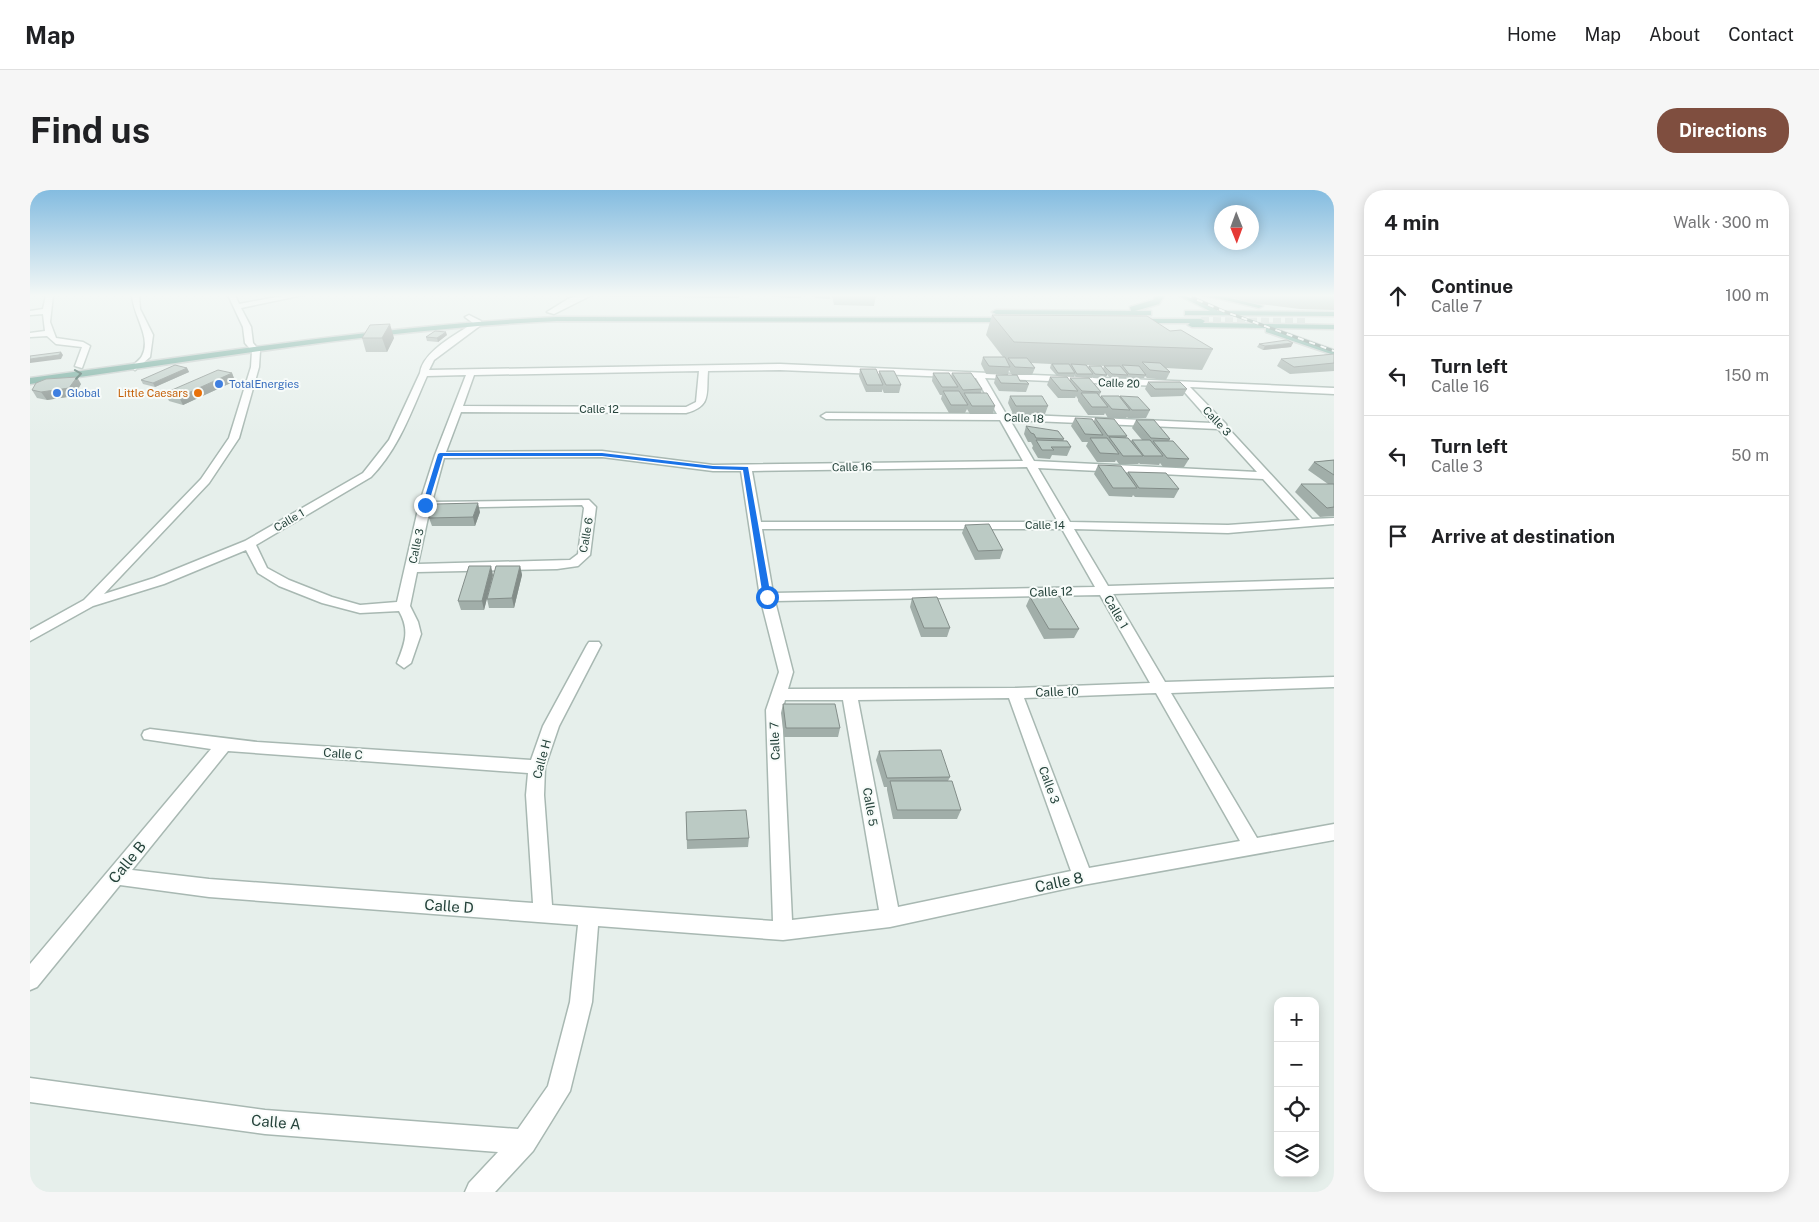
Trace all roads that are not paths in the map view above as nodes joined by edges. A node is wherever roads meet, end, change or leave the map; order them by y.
1 (61, 342) edge
2 (148, 342) edge
3 (251, 342) edge
4 (290, 342) edge
5 (302, 342) edge
6 (453, 342) edge
7 (1288, 342) edge
8 (1303, 342) edge
9 (253, 347) junction
10 (1318, 347) junction
11 (1334, 353) edge
12 (146, 357) junction
13 (80, 366) junction
14 (135, 367) junction
15 (704, 367) junction
16 (40, 370) dead end
17 (471, 372) junction
18 (424, 373) junction
19 (980, 377) junction
20 (30, 381) edge
21 (1184, 386) junction
22 (1334, 391) edge
23 (459, 409) junction
24 (826, 416) dead end
25 (1002, 417) junction
26 (1223, 426) junction
27 (440, 454) junction
28 (1029, 464) junction
29 (746, 468) junction
30 (1264, 476) junction
31 (425, 505) junction
32 (1334, 521) edge
33 (1309, 523) junction
34 (1064, 525) junction
35 (756, 526) junction
36 (248, 544) junction
37 (411, 568) junction
38 (1334, 583) edge
39 (1103, 591) junction
40 (767, 597) junction
41 (88, 603) junction
42 (403, 606) junction
43 (30, 636) edge
44 (594, 645) dead end
45 (404, 663) dead end
46 (1334, 682) edge
47 (1159, 688) junction
48 (1015, 693) junction
49 (780, 695) junction
50 (850, 696) junction
51 (150, 734) dead end
52 (224, 744) junction
53 (537, 768) junction
54 (1334, 832) edge
55 (1253, 847) junction
56 (115, 876) junction
57 (1083, 877) junction
58 (543, 913) junction
59 (589, 918) junction
60 (890, 918) junction
61 (783, 931) junction
62 (30, 980) edge
63 (30, 1090) edge
64 (524, 1142) junction
65 (478, 1192) edge

1 - 13 street
2 - 12 street
3 - 9 street
4 - 9 main road
5 - 9 main road
6 - 18 street, Calle 1
7 - 10 main road
8 - 10 main road
9 - 12 main road
9 - 14 main road
9 - 41 street
10 - 11 main road
12 - 13 main road
12 - 14 street
13 - 16 main road
20 -> 14 main road
15 - 17 street, Calle 20
15 - 19 street, Calle 20
15 - 23 street, Calle 12
17 - 18 street, Calle 20
17 - 23 street, Calle 3
18 - 36 street, Calle 1
19 - 21 street, Calle 20
19 - 25 street, Calle 1
21 - 22 street, Calle 20
21 - 26 street, Calle 3
23 - 27 street, Calle 3
24 - 25 street, Calle 18
25 - 26 street, Calle 18
25 - 28 street, Calle 1
26 - 30 street, Calle 3
27 - 29 street, Calle 16
27 - 31 street, Calle 3
28 - 29 street, Calle 16
28 - 30 street, Calle 16
28 - 34 street, Calle 1
29 - 35 street, Calle 7
30 - 33 street, Calle 3
31 - 37 street, Calle 3
31 - 37 street, Calle 6
32 - 33 street, Calle 14
33 - 34 street, Calle 14
34 - 35 street, Calle 14
34 - 39 street, Calle 1
35 - 40 street, Calle 7
36 - 41 street, Calle 1
36 - 42 street
37 - 42 street, Calle 3
38 - 39 street, Calle 12
39 - 40 street, Calle 12
39 - 47 street, Calle 1
40 - 49 street, Calle 7
41 - 43 street, Calle 1
42 - 45 street
44 - 53 street, Calle H
46 - 47 street, Calle 10
47 - 48 street, Calle 10
47 - 55 street, Calle 1
48 - 50 street, Calle 10
48 - 57 street, Calle 3
49 - 50 street, Calle 10
49 - 61 street, Calle 7
50 - 60 street, Calle 5
51 - 52 street, Calle C
52 - 53 street, Calle C
52 - 56 street, Calle B
53 - 58 street, Calle H
54 - 55 street, Calle 8
55 - 57 street, Calle 8
56 - 58 street, Calle D
56 - 62 street, Calle B
57 - 60 street, Calle 8
58 - 59 street, Calle D
59 - 61 street, Calle D
59 - 64 street
60 - 61 street, Calle 8
63 - 64 street, Calle A
64 - 65 street

